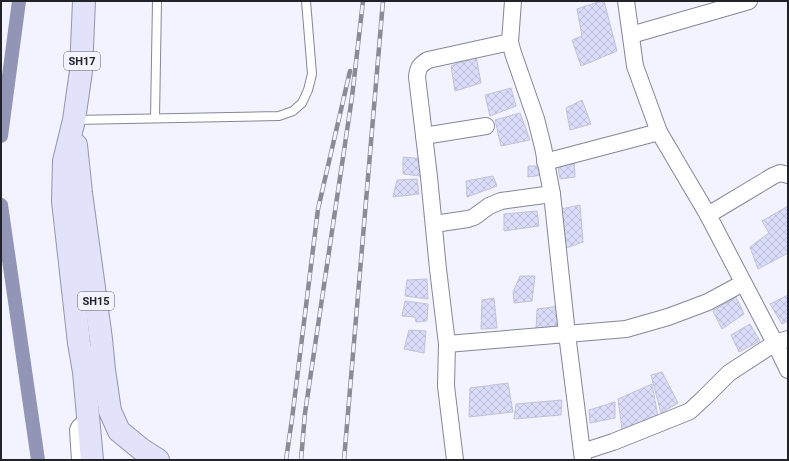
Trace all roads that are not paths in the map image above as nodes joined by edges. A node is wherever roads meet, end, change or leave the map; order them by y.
1 (84, 1) edge
2 (157, 1) edge
3 (306, 1) edge
4 (513, 1) edge
5 (626, 1) edge
6 (749, 1) edge
7 (631, 35) junction
8 (510, 42) junction
9 (155, 118) junction
10 (74, 120) junction
11 (486, 126) dead end
12 (659, 132) junction
13 (424, 136) junction
14 (545, 162) junction
15 (788, 175) edge
16 (552, 194) junction
17 (708, 215) junction
18 (434, 224) junction
19 (743, 283) junction
20 (567, 334) junction
21 (782, 341) edge
22 (447, 344) junction
23 (788, 370) edge
24 (89, 425) junction
25 (583, 456) edge
26 (80, 460) edge
27 (92, 460) edge
28 (158, 460) edge
29 (455, 460) edge

1 - 10 main road, SH17
2 - 9 lane
3 - 9 lane
4 - 8 street
5 - 7 street
6 - 7 street
7 - 12 street
8 - 13 street
8 - 14 street
9 - 10 lane
10 - 24 main road, SH17
10 - 28 main road, SH15
11 - 13 street
12 - 14 street
12 - 17 street
13 - 18 street
14 - 16 street
15 - 17 street
16 - 18 street
16 - 20 street
17 - 19 street
18 - 22 street
19 - 20 street
19 - 21 street
20 - 22 street
20 - 25 street
21 - 23 street
21 - 25 street
22 - 29 street
24 - 26 street
24 - 27 main road, SH17

